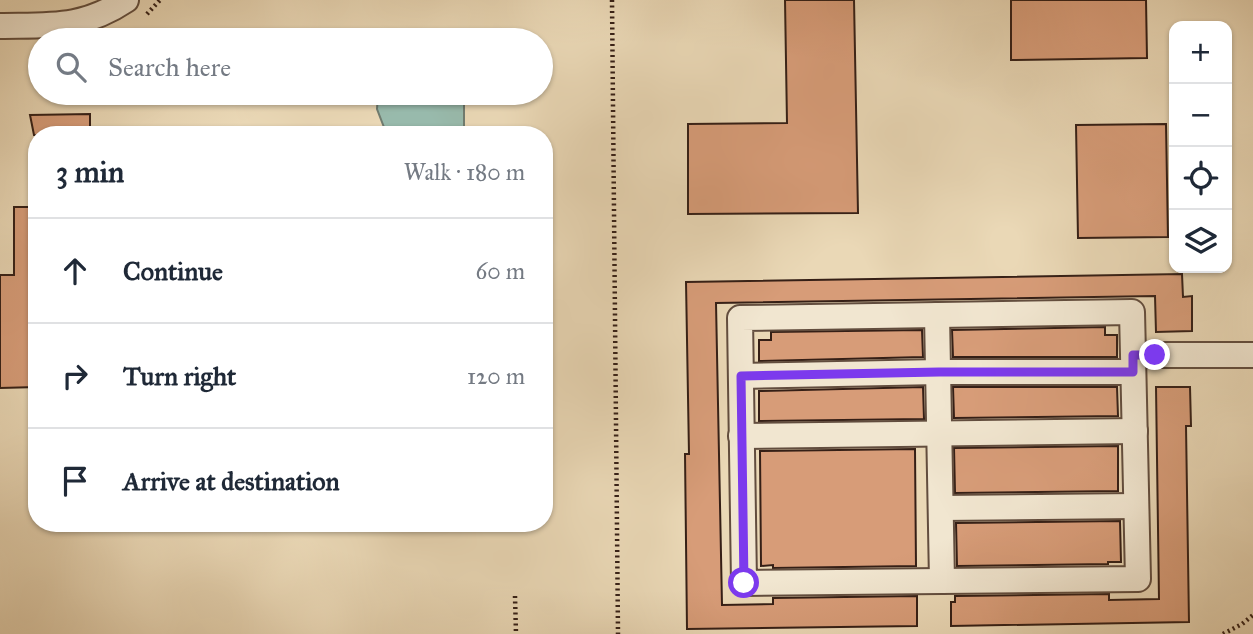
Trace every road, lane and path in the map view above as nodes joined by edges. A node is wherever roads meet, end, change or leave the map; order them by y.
1 (126, 0) edge
2 (612, 0) edge
3 (0, 26) edge
4 (937, 315) junction
5 (1253, 355) edge
6 (1133, 363) junction
7 (939, 372) junction
8 (741, 376) junction
9 (1135, 432) junction
10 (940, 434) junction
11 (741, 436) junction
12 (1136, 506) junction
13 (941, 508) junction
14 (942, 581) junction
15 (515, 596) dead end
16 (1253, 615) edge
17 (516, 634) edge
18 (618, 634) edge
19 (1223, 634) edge

1 - 3 street
2 - 18 path
4 - 6 street
4 - 7 street
4 - 8 street
5 - 6 street
6 - 7 street
6 - 9 street
7 - 8 street
7 - 10 street
8 - 11 street
9 - 10 street
9 - 12 street
10 - 11 street
10 - 13 street
11 - 14 street
12 - 13 street
12 - 14 street
13 - 14 street
15 - 17 path
16 - 19 path

